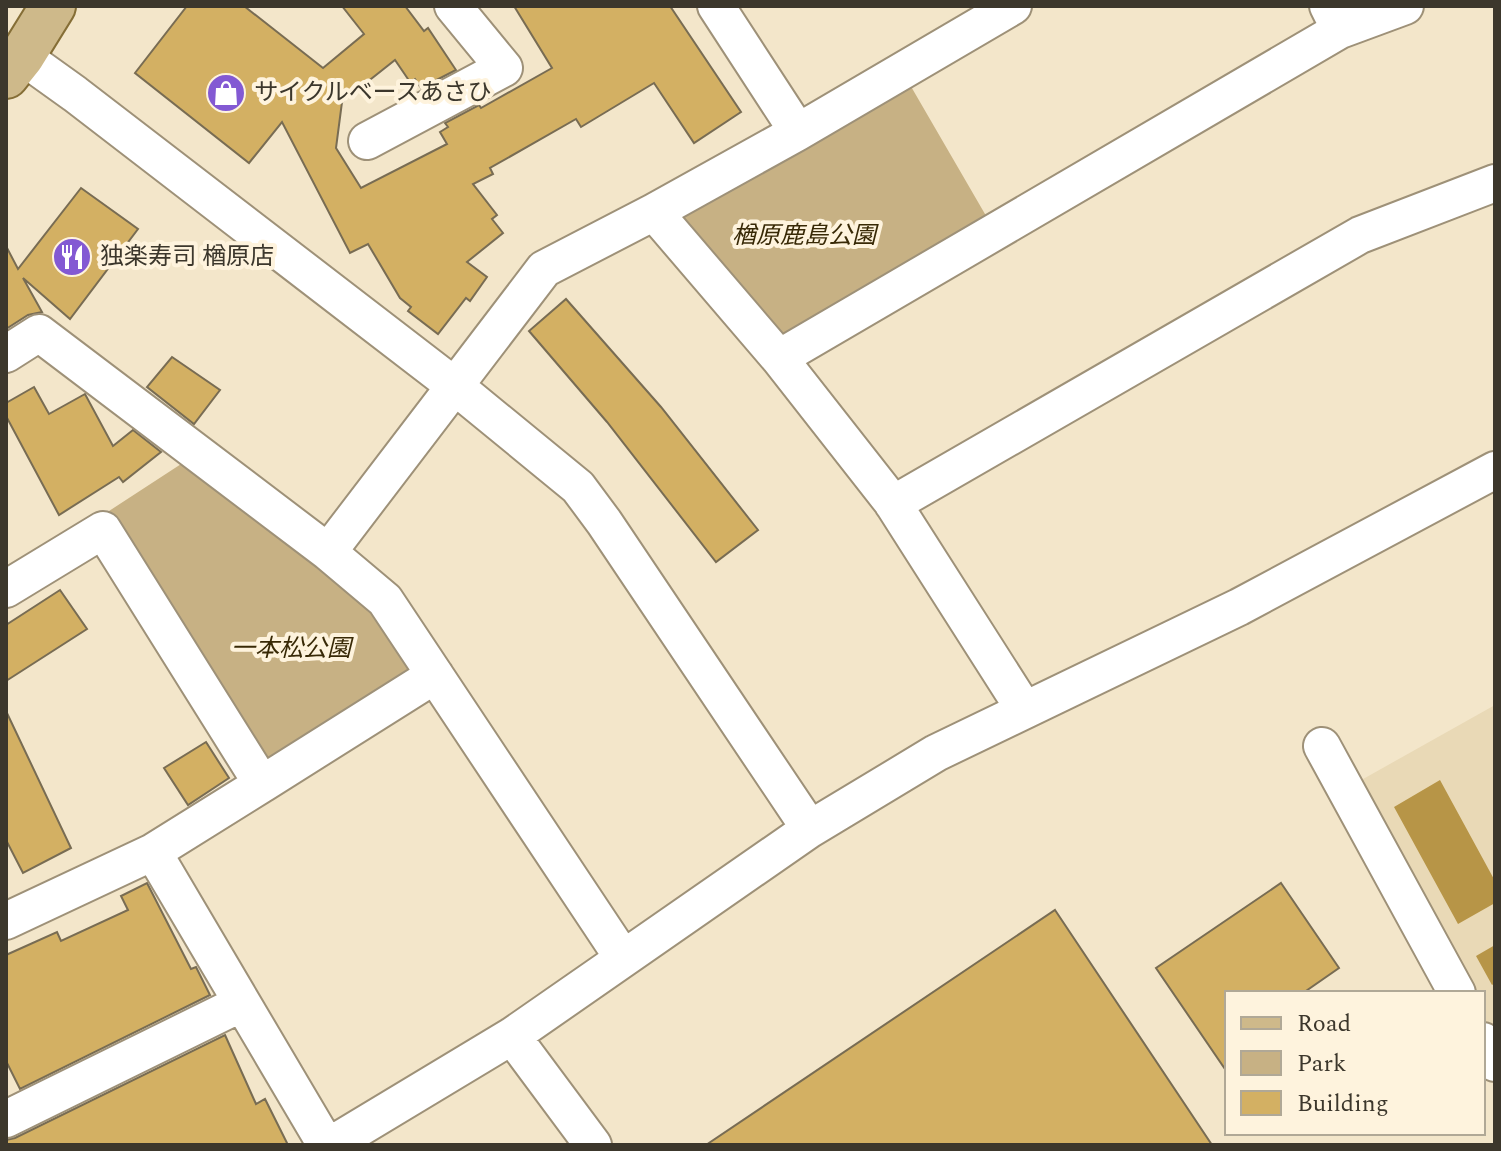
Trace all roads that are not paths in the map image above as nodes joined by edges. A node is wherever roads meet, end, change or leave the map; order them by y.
1 (53, 6) edge
2 (453, 6) edge
3 (716, 6) edge
4 (1013, 6) edge
5 (1405, 6) edge
6 (1334, 18) edge
7 (11, 65) edge
8 (798, 132) junction
9 (367, 141) dead end
10 (1495, 183) edge
11 (654, 212) junction
12 (6, 354) edge
13 (779, 358) junction
14 (456, 387) junction
15 (1495, 470) edge
16 (893, 504) junction
17 (328, 552) junction
18 (6, 589) edge
19 (435, 675) junction
20 (1024, 709) junction
21 (1322, 746) dead end
22 (262, 784) junction
23 (810, 829) junction
24 (153, 852) junction
25 (6, 921) edge
26 (623, 958) junction
27 (1456, 991) edge
28 (242, 1003) junction
29 (512, 1036) junction
30 (1485, 1045) edge
31 (1495, 1063) edge
32 (6, 1119) edge
33 (329, 1145) edge
34 (593, 1145) edge

1 - 7 main road
2 - 9 street
3 - 8 street
4 - 8 street
5 - 6 street
6 - 13 street
7 - 14 street
8 - 11 street
10 - 16 street
11 - 13 street
11 - 14 street
12 - 17 street
13 - 16 street
14 - 17 street
14 - 23 street
15 - 20 street
16 - 20 street
17 - 19 street
18 - 22 street
19 - 22 street
19 - 26 street
20 - 23 street
21 - 27 street
22 - 24 street
23 - 26 street
24 - 25 street
24 - 28 street
26 - 29 street
28 - 32 street
28 - 33 street
29 - 33 street
29 - 34 street
30 - 31 street

